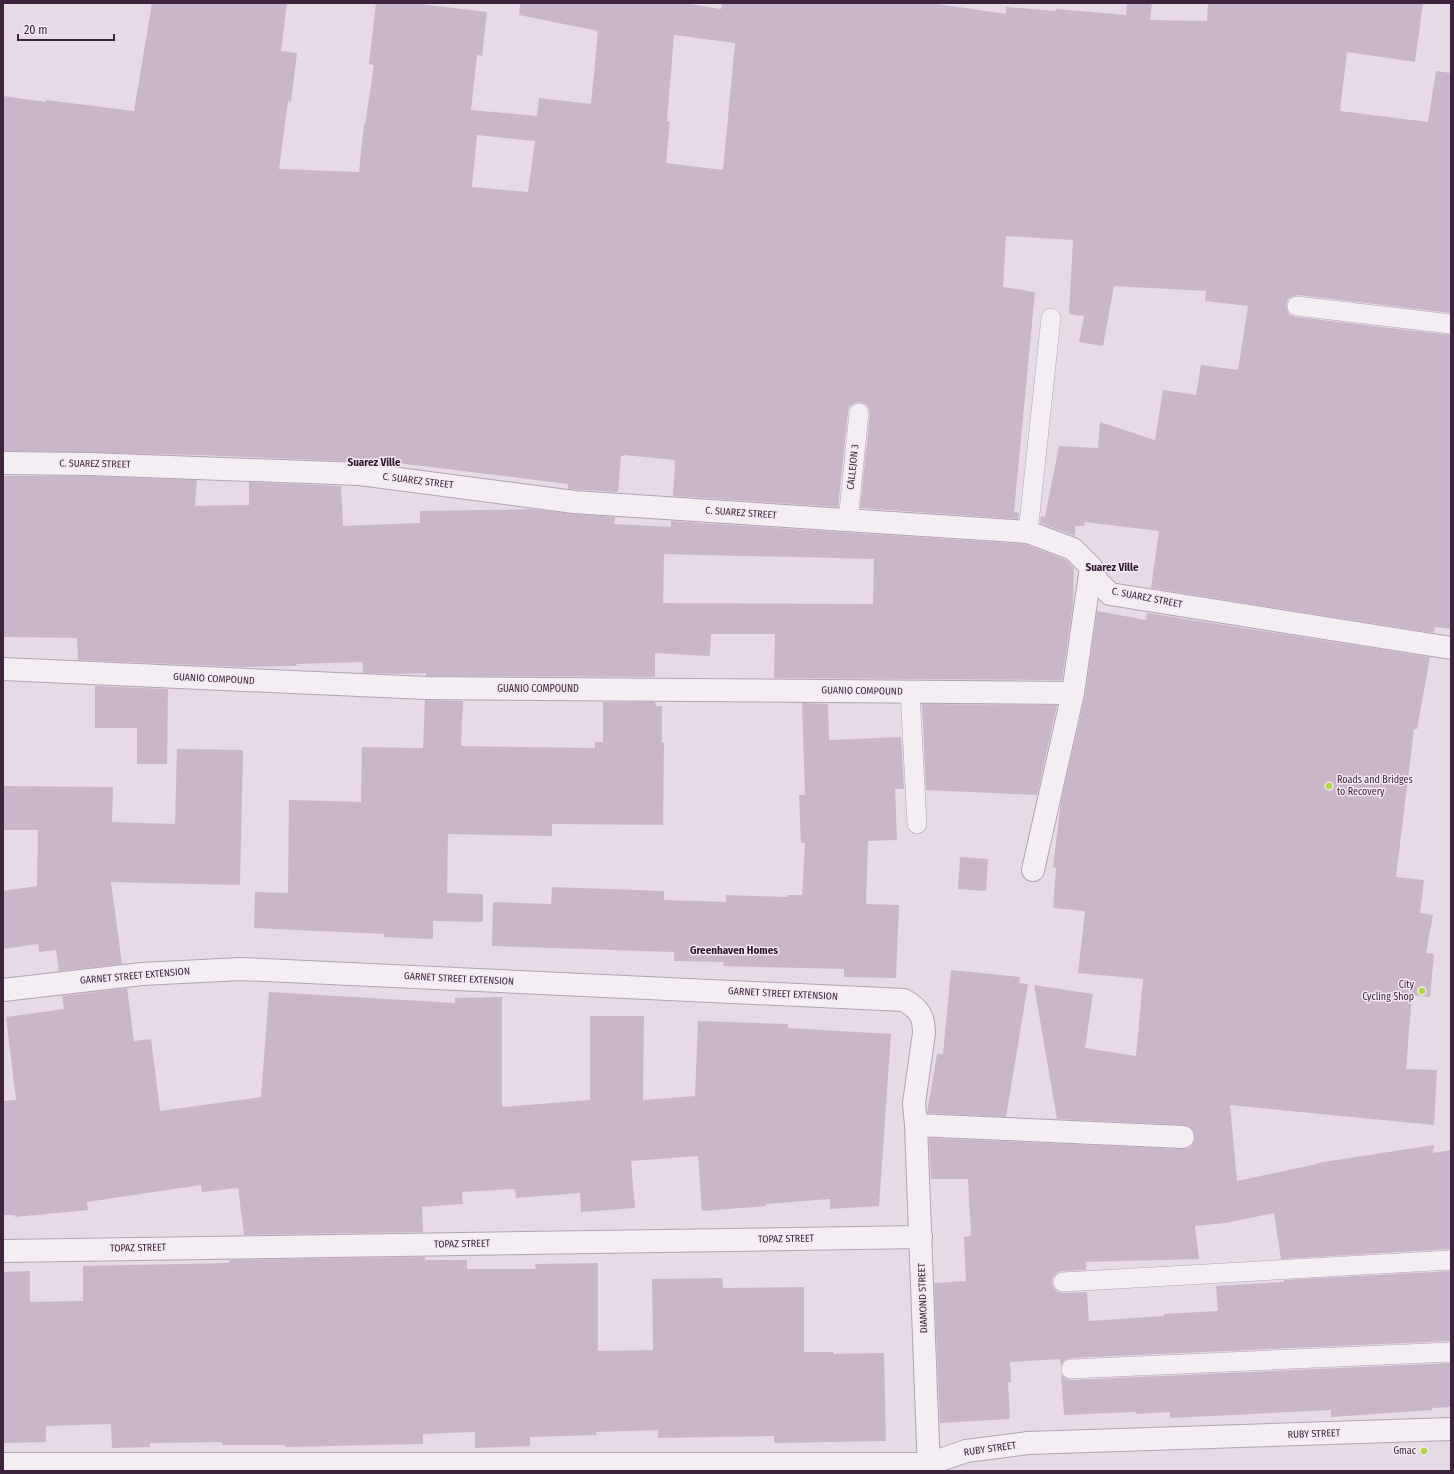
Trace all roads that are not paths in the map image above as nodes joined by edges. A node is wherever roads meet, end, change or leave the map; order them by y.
1 (1297, 306) dead end
2 (1052, 318) dead end
3 (1451, 324) edge
4 (859, 413) dead end
5 (3, 463) edge
6 (848, 521) junction
7 (1028, 532) junction
8 (1091, 567) junction
9 (1451, 648) edge
10 (3, 669) edge
11 (910, 692) junction
12 (1074, 693) junction
13 (917, 824) dead end
14 (1032, 870) dead end
15 (3, 990) edge
16 (914, 1006) joint
17 (916, 1125) junction
18 (1183, 1137) dead end
19 (921, 1237) junction
20 (3, 1250) edge
21 (1451, 1260) edge
22 (1063, 1282) dead end
23 (1451, 1352) edge
24 (1071, 1369) dead end
25 (1451, 1429) edge
26 (3, 1464) edge
27 (929, 1467) edge

1 - 3 lane
2 - 7 lane
4 - 6 lane, CALLEJON 3
5 - 6 street, C. SUAREZ STREET
6 - 7 street, C. SUAREZ STREET
7 - 8 street, C. SUAREZ STREET
8 - 9 street, C. SUAREZ STREET
8 - 12 street
10 - 11 street, GUANIO COMPOUND
11 - 12 street, GUANIO COMPOUND
11 - 13 lane
12 - 14 street
15 - 16 street, GARNET STREET EXTENSION
16 - 17 street, DIAMOND STREET
17 - 18 street
17 - 19 street, DIAMOND STREET
19 - 20 street, TOPAZ STREET
19 - 27 street, DIAMOND STREET
21 - 22 lane
23 - 24 lane
25 - 27 street, RUBY STREET
26 - 27 street, RUBY STREET

